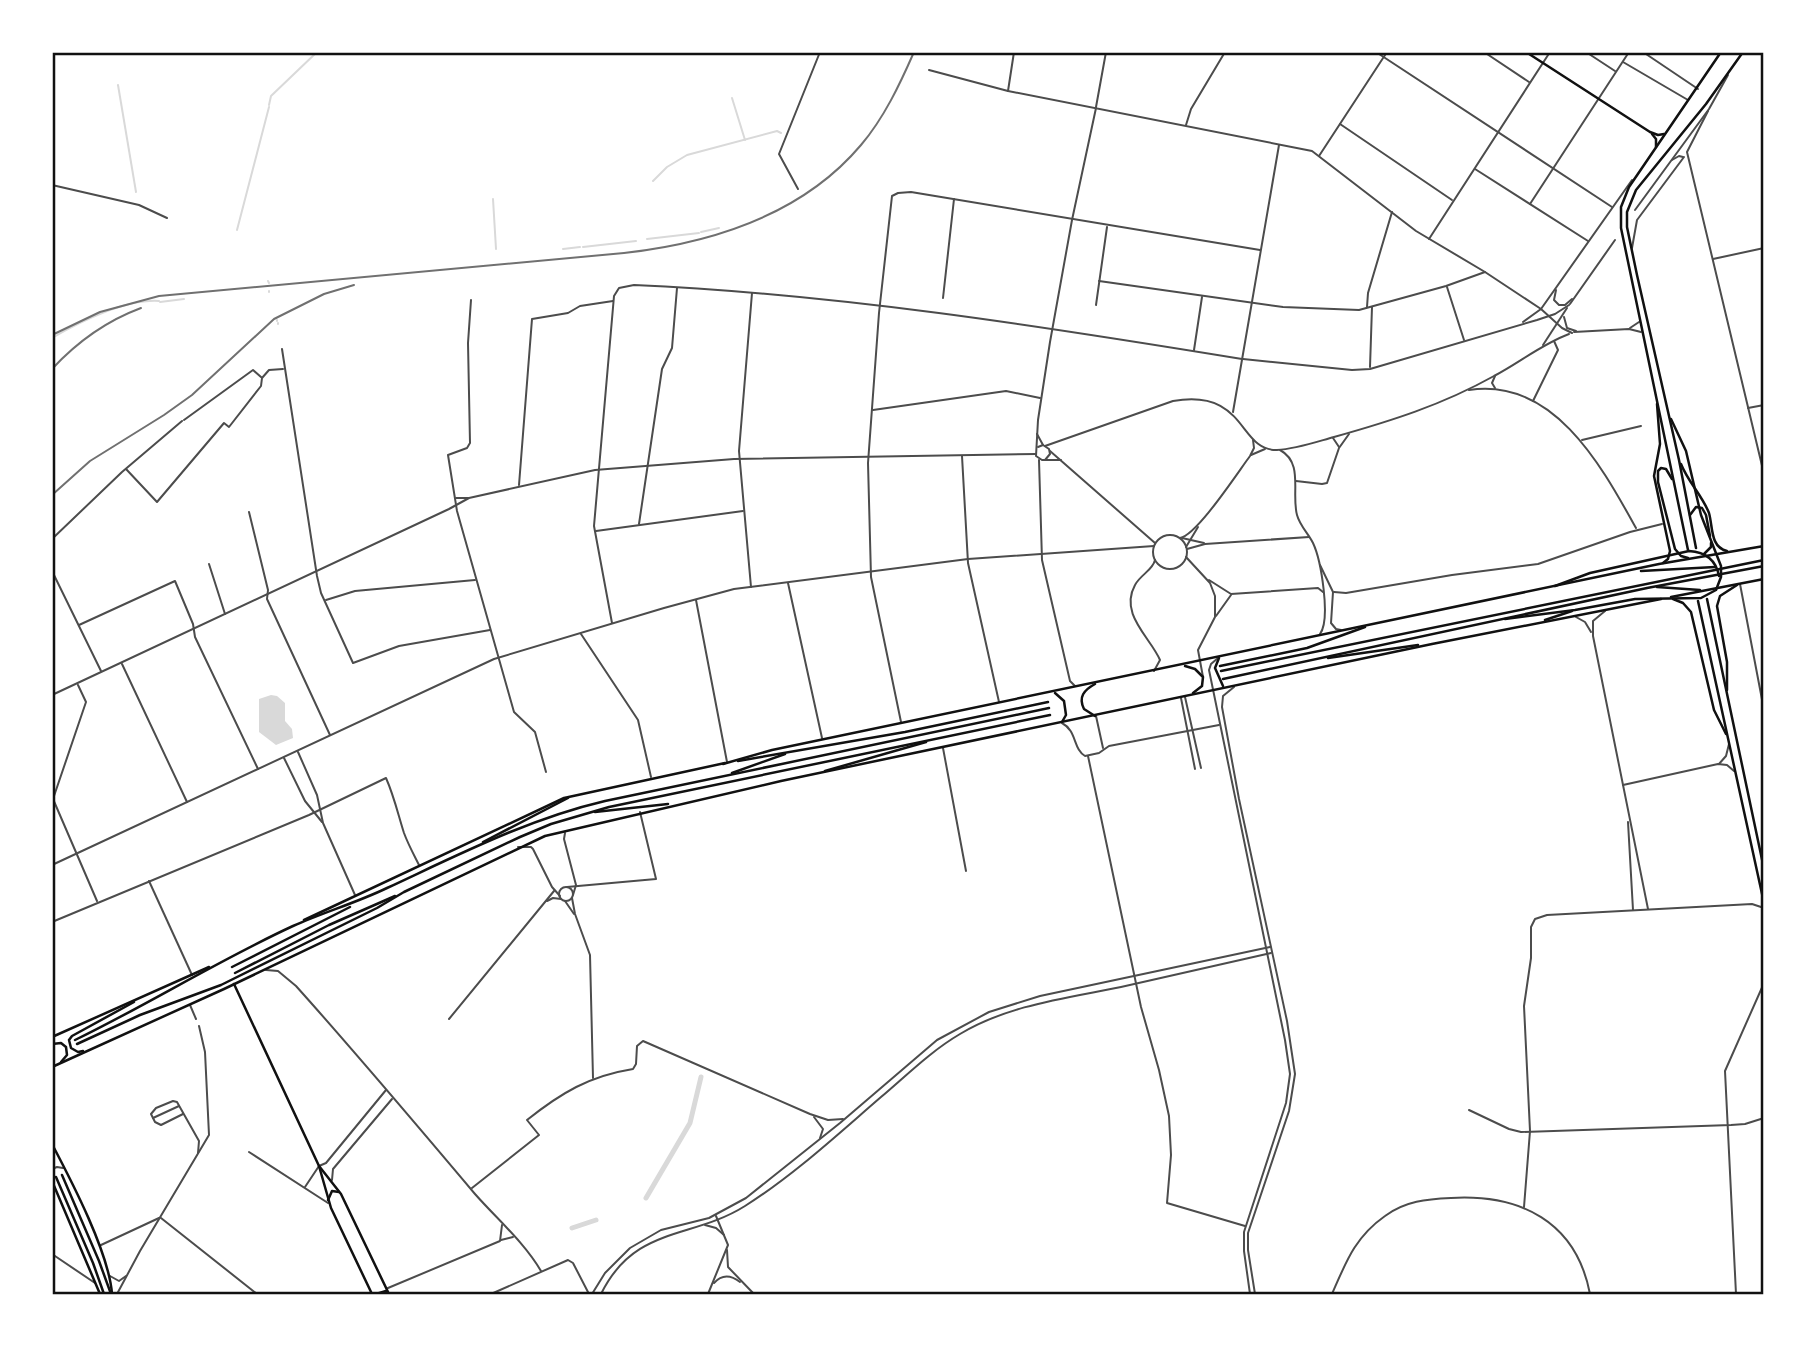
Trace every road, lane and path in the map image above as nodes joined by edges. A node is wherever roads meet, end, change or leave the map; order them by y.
1 (820, 52) edge
2 (888, 52) edge
3 (895, 52) edge
4 (1014, 52) edge
5 (1106, 52) edge
6 (1225, 52) edge
7 (1376, 52) edge
8 (1387, 52) edge
9 (1484, 52) edge
10 (1527, 52) edge
11 (1550, 52) edge
12 (1586, 52) edge
13 (1629, 52) edge
14 (1643, 52) edge
15 (1721, 52) edge
16 (1743, 52) edge
17 (1383, 58) junction
18 (1623, 62) junction
19 (1543, 63) junction
20 (929, 70) dead end
21 (1616, 72) junction
22 (1728, 74) junction
23 (1530, 82) junction
24 (1698, 89) junction
25 (1008, 91) junction
26 (1599, 99) junction
27 (1689, 101) junction
28 (1096, 107) junction
29 (1709, 109) junction
30 (1340, 124) junction
31 (1185, 125) junction
32 (1650, 132) junction
33 (1497, 133) junction
34 (1667, 133) junction
35 (1279, 144) junction
36 (1656, 148) junction
37 (1319, 156) junction
38 (1684, 157) junction
39 (1670, 162) junction
40 (1690, 166) junction
41 (1474, 169) junction
42 (1553, 169) junction
43 (1637, 175) junction
44 (52, 186) edge
45 (798, 189) dead end
46 (954, 199) junction
47 (1453, 201) junction
48 (1530, 204) junction
49 (1612, 208) junction
50 (1636, 210) dead end
51 (1392, 212) junction
52 (167, 218) dead end
53 (1072, 220) junction
54 (1107, 226) junction
55 (1429, 239) junction
56 (1615, 240) dead end
57 (1588, 242) junction
58 (1763, 248) edge
59 (1260, 250) junction
60 (1632, 253) junction
61 (1712, 259) junction
62 (1485, 271) junction
63 (1099, 281) junction
64 (1447, 286) junction
65 (1557, 286) junction
66 (677, 287) junction
67 (752, 292) junction
68 (1202, 297) junction
69 (1575, 297) junction
70 (943, 298) dead end
71 (471, 300) dead end
72 (614, 301) junction
73 (1251, 304) junction
74 (1569, 304) junction
75 (942, 305) dead end
76 (1096, 305) dead end
77 (880, 306) junction
78 (1372, 307) junction
79 (1367, 308) junction
80 (1567, 308) junction
81 (1541, 309) junction
82 (942, 312) junction
83 (1550, 315) junction
84 (1640, 320) junction
85 (1558, 323) junction
86 (1519, 324) junction
87 (1629, 329) junction
88 (1053, 330) junction
89 (1577, 332) junction
90 (1572, 333) junction
91 (1643, 334) junction
92 (1464, 340) junction
93 (1553, 340) junction
94 (1540, 348) junction
95 (282, 349) dead end
96 (1194, 351) junction
97 (1243, 359) junction
98 (285, 368) junction
99 (1370, 369) junction
100 (1495, 376) junction
101 (262, 378) junction
102 (1468, 390) junction
103 (1499, 390) junction
104 (1041, 398) junction
105 (1656, 400) junction
106 (1532, 402) junction
107 (1763, 405) edge
108 (1666, 406) junction
109 (1748, 408) junction
110 (872, 410) junction
111 (1233, 413) junction
112 (1641, 426) dead end
113 (1353, 432) junction
114 (1037, 433) junction
115 (1332, 438) junction
116 (1253, 439) junction
117 (1581, 440) junction
118 (1057, 442) junction
119 (1044, 445) junction
120 (1339, 448) junction
121 (1265, 449) junction
122 (1036, 450) junction
123 (1279, 450) junction
124 (1050, 451) junction
125 (1036, 454) junction
126 (962, 455) junction
127 (868, 456) junction
128 (1250, 456) junction
129 (739, 459) junction
130 (1040, 459) junction
131 (1044, 460) junction
132 (1061, 460) junction
133 (1679, 460) junction
134 (649, 465) junction
135 (126, 469) junction
136 (599, 470) junction
137 (1763, 474) edge
138 (1295, 475) junction
139 (1300, 480) junction
140 (1295, 482) junction
141 (1674, 484) junction
142 (519, 485) junction
143 (454, 496) junction
144 (469, 498) junction
145 (456, 506) junction
146 (744, 510) junction
147 (249, 512) dead end
148 (1690, 515) junction
149 (1199, 523) junction
150 (1664, 523) junction
151 (639, 524) junction
152 (1637, 529) junction
153 (595, 531) junction
154 (1309, 537) junction
155 (1180, 538) junction
156 (52, 539) edge
157 (1191, 540) junction
158 (1205, 544) junction
159 (1154, 545) junction
160 (1763, 545) edge
161 (1187, 548) junction
162 (1696, 548) dead end
163 (1688, 550) dead end
164 (1730, 551) junction
165 (1041, 554) junction
166 (1186, 557) junction
167 (1697, 557) junction
168 (1692, 558) junction
169 (968, 559) junction
170 (1155, 560) junction
171 (1763, 560) edge
172 (1318, 563) junction
173 (209, 564) dead end
174 (1659, 564) junction
175 (1732, 566) junction
176 (1763, 566) edge
177 (52, 571) edge
178 (1633, 571) junction
179 (317, 572) junction
180 (872, 572) junction
181 (1763, 579) edge
182 (475, 580) junction
183 (1208, 580) junction
184 (788, 583) junction
185 (1720, 583) junction
186 (1740, 584) junction
187 (751, 587) junction
188 (1647, 588) junction
189 (1716, 588) junction
190 (1545, 590) junction
191 (1324, 593) junction
192 (1332, 593) junction
193 (1231, 594) junction
194 (267, 595) junction
195 (696, 599) junction
196 (1663, 599) junction
197 (1707, 599) dead end
198 (325, 600) junction
199 (1698, 600) dead end
200 (1575, 610) junction
201 (1609, 610) junction
202 (225, 615) junction
203 (1215, 617) junction
204 (1568, 617) junction
205 (1496, 620) junction
206 (612, 623) junction
207 (1531, 624) junction
208 (79, 625) junction
209 (1372, 625) junction
210 (193, 630) junction
211 (491, 630) junction
212 (1342, 631) junction
213 (580, 633) junction
214 (1317, 636) junction
215 (1593, 636) junction
216 (1432, 644) junction
217 (499, 657) junction
218 (1220, 657) junction
219 (1311, 659) junction
220 (1199, 662) junction
221 (122, 663) junction
222 (1182, 665) junction
223 (1220, 666) dead end
224 (1154, 671) junction
225 (1221, 671) dead end
226 (102, 672) junction
227 (1203, 677) junction
228 (1223, 679) dead end
229 (1102, 682) junction
230 (77, 684) junction
231 (1240, 685) junction
232 (1078, 686) junction
233 (1225, 687) junction
234 (1213, 690) junction
235 (1049, 693) junction
236 (52, 695) edge
237 (1184, 696) junction
238 (1048, 702) dead end
239 (999, 703) junction
240 (1049, 708) dead end
241 (1763, 710) edge
242 (1730, 711) junction
243 (1050, 715) dead end
244 (1096, 716) junction
245 (901, 723) junction
246 (1062, 723) junction
247 (1056, 725) junction
248 (1220, 725) junction
249 (1192, 730) junction
250 (1187, 731) junction
251 (330, 736) junction
252 (947, 736) junction
253 (1727, 737) junction
254 (822, 740) junction
255 (1729, 744) junction
256 (943, 748) junction
257 (1103, 749) junction
258 (297, 751) junction
259 (791, 752) junction
260 (1088, 755) junction
261 (284, 757) junction
262 (725, 763) junction
263 (1718, 764) junction
264 (1200, 768) dead end
265 (258, 769) junction
266 (1195, 769) dead end
267 (546, 772) dead end
268 (1735, 772) junction
269 (726, 775) junction
270 (808, 776) junction
271 (651, 778) junction
272 (1623, 785) junction
273 (574, 795) junction
274 (187, 802) junction
275 (682, 803) junction
276 (321, 809) junction
277 (640, 812) junction
278 (313, 813) junction
279 (589, 813) junction
280 (1628, 814) junction
281 (323, 823) junction
282 (582, 826) junction
283 (518, 847) junction
284 (471, 849) junction
285 (78, 853) junction
286 (52, 865) edge
287 (419, 866) junction
288 (1763, 869) edge
289 (965, 871) dead end
290 (148, 881) junction
291 (576, 885) junction
292 (566, 887) junction
293 (554, 891) junction
294 (404, 892) junction
295 (355, 895) junction
296 (1761, 896) junction
297 (572, 897) junction
298 (562, 899) junction
299 (97, 902) junction
300 (359, 902) junction
301 (1763, 903) edge
302 (543, 904) junction
303 (1752, 904) junction
304 (1763, 908) edge
305 (1648, 909) junction
306 (1633, 910) junction
307 (575, 914) junction
308 (52, 922) edge
309 (295, 925) junction
310 (1270, 947) junction
311 (1266, 948) junction
312 (1271, 953) junction
313 (1267, 954) junction
314 (227, 959) junction
315 (278, 963) junction
316 (232, 967) dead end
317 (263, 971) junction
318 (278, 971) junction
319 (235, 973) dead end
320 (192, 975) junction
321 (1135, 978) junction
322 (1763, 983) edge
323 (1136, 984) junction
324 (234, 985) junction
325 (146, 995) junction
326 (189, 1004) junction
327 (449, 1019) dead end
328 (196, 1020) dead end
329 (199, 1026) dead end
330 (52, 1037) edge
331 (75, 1040) dead end
332 (52, 1044) edge
333 (77, 1044) dead end
334 (93, 1048) junction
335 (54, 1066) edge
336 (593, 1079) junction
337 (387, 1090) junction
338 (393, 1098) junction
339 (180, 1105) junction
340 (1469, 1110) dead end
341 (183, 1114) junction
342 (809, 1114) junction
343 (850, 1115) junction
344 (153, 1118) junction
345 (1763, 1118) edge
346 (1727, 1125) junction
347 (356, 1127) junction
348 (1530, 1131) junction
349 (363, 1133) junction
350 (817, 1142) junction
351 (52, 1144) edge
352 (249, 1152) dead end
353 (198, 1154) junction
354 (319, 1166) junction
355 (52, 1170) edge
356 (66, 1171) junction
357 (62, 1175) dead end
358 (56, 1177) dead end
359 (332, 1180) junction
360 (52, 1181) edge
361 (305, 1187) junction
362 (471, 1188) junction
363 (341, 1194) junction
364 (329, 1202) junction
365 (1524, 1208) junction
366 (716, 1215) junction
367 (160, 1217) junction
368 (718, 1219) junction
369 (502, 1224) junction
370 (704, 1225) junction
371 (1248, 1227) junction
372 (513, 1237) junction
373 (726, 1237) junction
374 (500, 1241) junction
375 (99, 1246) junction
376 (727, 1249) junction
377 (52, 1254) edge
378 (541, 1271) junction
379 (109, 1274) junction
380 (126, 1275) junction
381 (96, 1284) junction
382 (744, 1284) junction
383 (712, 1285) junction
384 (596, 1287) junction
385 (586, 1288) junction
386 (388, 1292) edge
387 (102, 1294) edge
388 (111, 1294) edge
389 (117, 1294) edge
390 (257, 1294) edge
391 (374, 1294) edge
392 (491, 1294) edge
393 (591, 1294) edge
394 (601, 1294) edge
395 (708, 1294) edge
396 (754, 1294) edge
397 (1250, 1294) edge
398 (1255, 1294) edge
399 (1332, 1294) edge
400 (1590, 1294) edge
401 (1736, 1294) edge

1 - 45 street
2 - 3 street
4 - 25 street
5 - 28 street
6 - 31 street
7 - 17 street
8 - 17 street
9 - 23 street
10 - 19 main road
11 - 19 street
12 - 21 street
13 - 18 street
14 - 24 street
15 - 24 main road
16 - 22 main road
17 - 30 street
17 - 33 street
18 - 21 street
18 - 27 street
19 - 23 street
19 - 26 main road
20 - 25 street
21 - 26 street
22 - 29 street
22 - 60 main road
23 - 33 street
24 - 27 main road
25 - 28 street
26 - 32 main road
26 - 42 street
27 - 34 main road
28 - 31 street
28 - 53 street
29 - 39 street
29 - 40 street
30 - 37 street
30 - 47 street
31 - 35 street
32 - 34 main road
32 - 36 main road
33 - 41 street
33 - 42 street
34 - 36 main road
35 - 37 street
35 - 59 street
36 - 43 main road
37 - 51 street
38 - 39 street
38 - 40 street
38 - 60 street
39 - 50 street
40 - 61 street
41 - 47 street
41 - 48 street
42 - 48 street
42 - 49 street
43 - 49 street
43 - 84 main road
44 - 52 street
46 - 53 street
46 - 70 street
46 - 77 street
47 - 55 street
48 - 57 street
49 - 57 street
51 - 55 street
51 - 79 street
53 - 54 street
53 - 88 street
54 - 59 street
54 - 63 street
55 - 62 street
56 - 69 street
57 - 65 street
58 - 61 street
59 - 73 street
60 - 108 main road
61 - 109 street
62 - 64 street
62 - 81 street
63 - 68 street
63 - 76 street
64 - 78 street
64 - 92 street
65 - 69 street
65 - 81 street
66 - 67 street
66 - 72 street
66 - 134 street
67 - 77 street
67 - 129 street
68 - 73 street
68 - 96 street
69 - 74 street
71 - 143 street
72 - 136 street
72 - 142 street
73 - 79 street
73 - 97 street
74 - 80 street
74 - 83 street
75 - 82 street
77 - 82 street
77 - 110 street
78 - 79 street
78 - 99 street
80 - 85 street
80 - 89 street
81 - 83 street
81 - 86 street
82 - 88 street
83 - 85 street
83 - 86 street
84 - 87 street
84 - 91 main road
85 - 90 street
85 - 94 street
86 - 92 street
87 - 89 street
87 - 91 street
88 - 96 street
88 - 104 street
89 - 90 street
90 - 93 street
91 - 105 main road
92 - 99 street
93 - 94 street
93 - 106 street
94 - 100 street
95 - 98 street
96 - 97 street
97 - 99 street
97 - 111 street
98 - 101 street
98 - 179 street
100 - 102 street
100 - 103 street
101 - 135 street
101 - 135 street
102 - 103 street
102 - 113 street
103 - 106 street
104 - 110 street
104 - 114 street
105 - 141 main road
105 - 150 main road
106 - 117 street
107 - 109 street
108 - 133 main road
108 - 185 main road
109 - 137 street
110 - 127 street
111 - 116 street
111 - 118 street
112 - 117 street
113 - 115 street
113 - 120 street
114 - 119 street
114 - 122 street
115 - 120 street
115 - 123 street
116 - 121 street
116 - 128 street
117 - 152 street
118 - 119 street
118 - 124 street
119 - 122 street
119 - 124 street
120 - 139 street
121 - 123 street
121 - 128 street
122 - 125 street
123 - 138 street
124 - 131 street
124 - 132 street
125 - 126 street
125 - 130 street
126 - 127 street
126 - 169 street
127 - 129 street
127 - 180 street
128 - 149 street
129 - 134 street
129 - 146 street
130 - 131 street
130 - 165 street
131 - 132 street
132 - 159 street
133 - 148 main road
133 - 164 main road
134 - 136 street
134 - 151 street
135 - 156 street
136 - 142 street
136 - 153 street
138 - 139 street
138 - 140 street
139 - 140 street
140 - 154 street
141 - 163 main road
141 - 168 main road
142 - 144 street
143 - 144 street
143 - 145 street
144 - 145 street
145 - 179 street
145 - 182 street
146 - 151 street
146 - 187 street
147 - 194 street
148 - 162 main road
148 - 167 main road
149 - 155 street
149 - 157 street
150 - 152 street
150 - 174 main road
151 - 153 street
152 - 192 street
153 - 206 street
154 - 158 street
154 - 172 street
155 - 157 street
155 - 159 street
155 - 161 street
157 - 158 street
157 - 161 street
158 - 161 street
159 - 165 street
159 - 170 street
160 - 164 main road
161 - 166 street
164 - 167 main road
165 - 169 street
165 - 232 street
166 - 170 street
166 - 183 street
167 - 168 main road
168 - 174 main road
169 - 180 street
169 - 239 street
170 - 224 street
171 - 175 main road
172 - 191 street
172 - 192 street
173 - 202 street
174 - 178 main road
175 - 178 main road
175 - 225 main road
176 - 188 main road
177 - 208 street
178 - 190 main road
179 - 194 street
179 - 198 street
180 - 184 street
180 - 245 street
181 - 186 main road
182 - 198 street
182 - 211 street
183 - 193 street
183 - 203 street
184 - 187 street
184 - 254 street
185 - 190 main road
185 - 200 main road
186 - 189 main road
186 - 241 street
186 - 242 main road
187 - 195 street
188 - 189 main road
188 - 205 main road
189 - 196 main road
190 - 209 main road
191 - 192 street
191 - 192 street
191 - 193 street
191 - 214 street
192 - 212 street
193 - 203 street
194 - 202 street
194 - 251 street
195 - 206 street
195 - 262 street
196 - 201 main road
196 - 253 main road
197 - 242 main road
198 - 211 street
199 - 253 main road
200 - 205 main road
200 - 207 main road
201 - 204 main road
201 - 215 street
202 - 210 street
203 - 220 street
204 - 207 main road
204 - 215 street
205 - 219 main road
206 - 213 street
207 - 216 main road
208 - 210 street
208 - 226 street
209 - 212 main road
209 - 223 main road
210 - 221 street
210 - 265 street
211 - 217 street
212 - 214 main road
213 - 217 street
213 - 271 street
214 - 218 main road
215 - 272 street
216 - 219 main road
216 - 231 main road
217 - 251 street
217 - 267 street
218 - 220 main road
218 - 233 main road
218 - 234 street
219 - 228 main road
220 - 222 main road
220 - 227 street
221 - 226 street
221 - 274 street
222 - 224 main road
222 - 227 main road
224 - 229 main road
226 - 230 street
227 - 237 main road
229 - 232 main road
229 - 244 main road
230 - 236 street
230 - 285 street
231 - 233 main road
231 - 310 street
232 - 235 main road
233 - 234 main road
234 - 237 main road
234 - 248 street
235 - 239 main road
235 - 247 main road
237 - 244 main road
237 - 249 street
237 - 250 street
238 - 259 main road
239 - 245 main road
240 - 269 main road
242 - 288 main road
243 - 252 main road
244 - 246 main road
244 - 257 street
245 - 254 main road
246 - 247 main road
246 - 260 street
247 - 256 main road
248 - 249 street
248 - 311 street
249 - 250 street
249 - 264 street
250 - 257 street
250 - 266 street
251 - 258 street
252 - 270 main road
252 - 279 main road
253 - 255 main road
254 - 262 main road
255 - 263 street
255 - 268 main road
256 - 270 main road
256 - 289 street
257 - 260 street
258 - 261 street
258 - 276 street
259 - 262 main road
259 - 269 main road
260 - 321 street
261 - 265 street
261 - 278 street
262 - 271 main road
263 - 268 street
263 - 272 street
265 - 274 street
268 - 296 main road
269 - 284 main road
270 - 275 main road
271 - 273 main road
272 - 280 street
273 - 284 main road
273 - 287 main road
274 - 285 street
275 - 277 main road
275 - 279 main road
276 - 278 street
276 - 281 street
276 - 287 street
277 - 282 main road
277 - 291 street
278 - 281 street
278 - 290 street
279 - 294 main road
280 - 305 street
280 - 306 street
281 - 295 street
282 - 283 main road
282 - 291 street
283 - 293 street
283 - 315 main road
284 - 300 main road
285 - 286 street
285 - 299 street
287 - 295 main road
290 - 299 street
290 - 320 street
291 - 292 street
291 - 297 street
292 - 293 street
292 - 297 street
292 - 298 street
293 - 298 street
293 - 302 street
294 - 319 main road
294 - 333 main road
295 - 309 main road
296 - 301 main road
296 - 303 street
297 - 298 street
297 - 307 street
298 - 302 street
298 - 307 street
299 - 308 street
300 - 309 main road
300 - 316 main road
302 - 327 street
303 - 304 street
303 - 305 street
305 - 306 street
306 - 348 street
307 - 336 street
309 - 314 main road
310 - 311 street
310 - 312 street
311 - 313 street
311 - 321 street
312 - 313 street
312 - 371 street
313 - 323 street
313 - 371 street
314 - 320 main road
314 - 331 main road
315 - 317 main road
315 - 318 street
317 - 318 street
317 - 324 main road
318 - 337 street
320 - 325 main road
321 - 323 street
321 - 343 street
322 - 346 street
323 - 368 street
323 - 371 street
324 - 326 main road
324 - 354 main road
325 - 330 main road
325 - 334 main road
326 - 328 street
326 - 334 main road
329 - 353 street
332 - 335 main road
334 - 335 main road
336 - 342 street
336 - 362 street
337 - 338 street
337 - 347 street
338 - 349 street
338 - 362 street
339 - 341 street
339 - 344 street
339 - 344 street
340 - 348 street
341 - 344 street
341 - 353 street
342 - 343 street
342 - 350 street
343 - 350 street
345 - 346 street
346 - 348 street
346 - 401 street
347 - 349 street
347 - 354 street
348 - 365 street
349 - 359 street
350 - 366 street
351 - 356 main road
352 - 361 street
353 - 367 street
354 - 359 main road
354 - 361 street
354 - 364 main road
355 - 356 street
356 - 375 main road
357 - 388 main road
358 - 387 main road
359 - 363 main road
360 - 381 main road
361 - 364 street
362 - 369 street
363 - 364 main road
363 - 386 main road
364 - 391 main road
365 - 399 street
365 - 400 street
366 - 368 street
366 - 384 street
367 - 375 street
367 - 380 street
367 - 390 street
368 - 370 street
368 - 373 street
369 - 372 street
369 - 374 street
370 - 373 street
370 - 394 street
371 - 397 street
371 - 398 street
372 - 374 street
372 - 378 street
373 - 376 street
374 - 386 street
375 - 379 main road
376 - 382 street
376 - 383 street
377 - 381 street
378 - 385 street
378 - 392 street
379 - 380 street
379 - 388 main road
380 - 389 street
381 - 387 main road
382 - 383 street
382 - 396 street
383 - 395 street
384 - 385 street
384 - 393 street
385 - 393 street
386 - 391 main road

